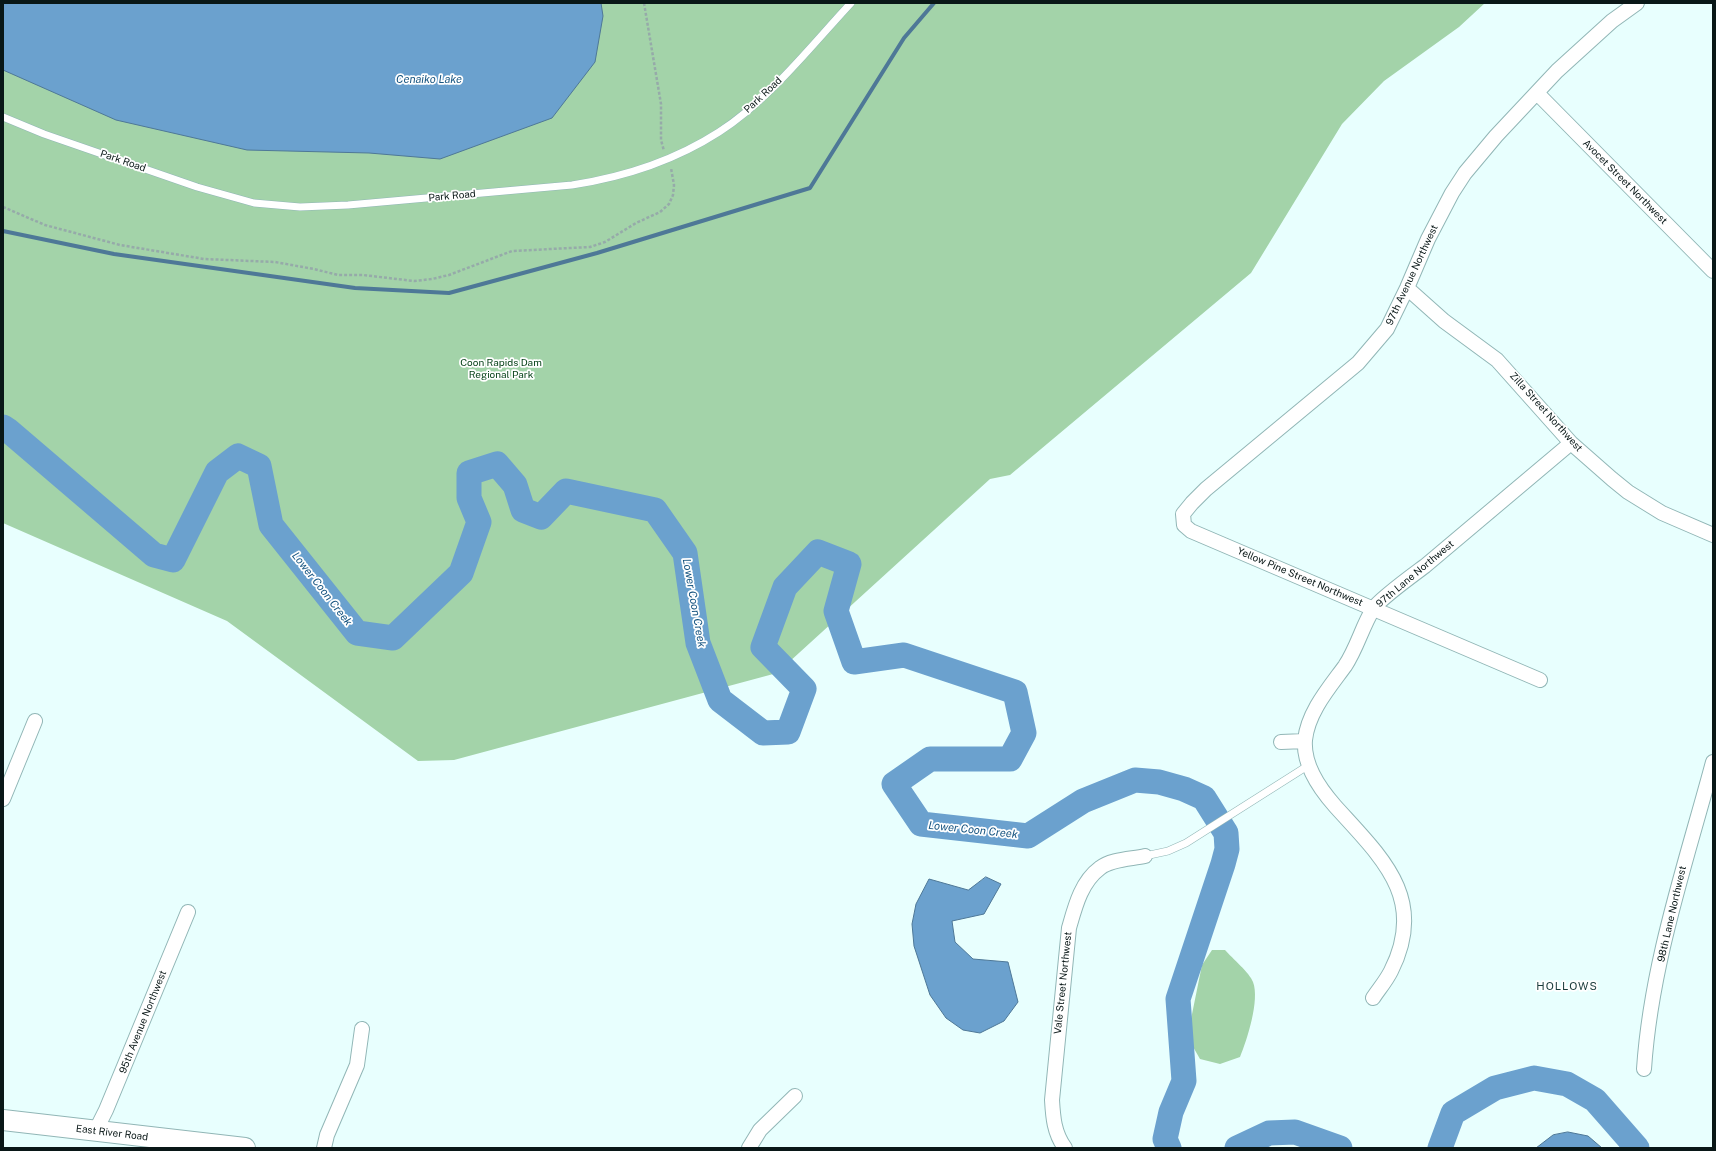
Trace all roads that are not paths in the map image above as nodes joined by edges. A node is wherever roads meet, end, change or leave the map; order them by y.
1 (851, 3) edge
2 (1637, 3) edge
3 (1537, 93) junction
4 (3, 117) edge
5 (1713, 271) edge
6 (1407, 288) junction
7 (1571, 443) junction
8 (1191, 531) joint
9 (1713, 535) edge
10 (1374, 608) junction
11 (1540, 680) dead end
12 (35, 721) dead end
13 (1305, 741) junction
14 (1281, 742) dead end
15 (1713, 762) edge
16 (1309, 765) junction
17 (3, 799) edge
18 (1145, 856) joint
19 (188, 912) dead end
20 (1374, 998) dead end
21 (362, 1029) dead end
22 (1644, 1069) dead end
23 (795, 1096) dead end
24 (3, 1120) edge
25 (96, 1130) junction
26 (215, 1146) edge
27 (245, 1148) edge
28 (324, 1148) edge
29 (749, 1148) edge
30 (1065, 1148) edge

1 - 4 lane, Park Road
2 - 3 street, 97th Avenue Northwest
3 - 5 street, Avocet Street Northwest
3 - 6 street, 97th Avenue Northwest
6 - 7 street, Zilla Street Northwest
6 - 8 street, 97th Avenue Northwest
7 - 9 street, Zilla Street Northwest
7 - 10 street, 97th Lane Northwest
8 - 10 street, Yellow Pine Street Northwest
10 - 11 street, Yellow Pine Street Northwest
10 - 13 street, 97th Lane Northwest
12 - 17 street
13 - 14 street
13 - 16 street, 97th Lane Northwest
15 - 22 street, 98th Lane Northwest
16 - 18 lane, Vale Street Northwest
16 - 20 street, 97th Lane Northwest
18 - 30 street, Vale Street Northwest
19 - 25 street, 95th Avenue Northwest
21 - 28 street
23 - 29 street
24 - 25 main road, East River Road
25 - 26 main road, East River Road
26 - 27 main road, East River Road

